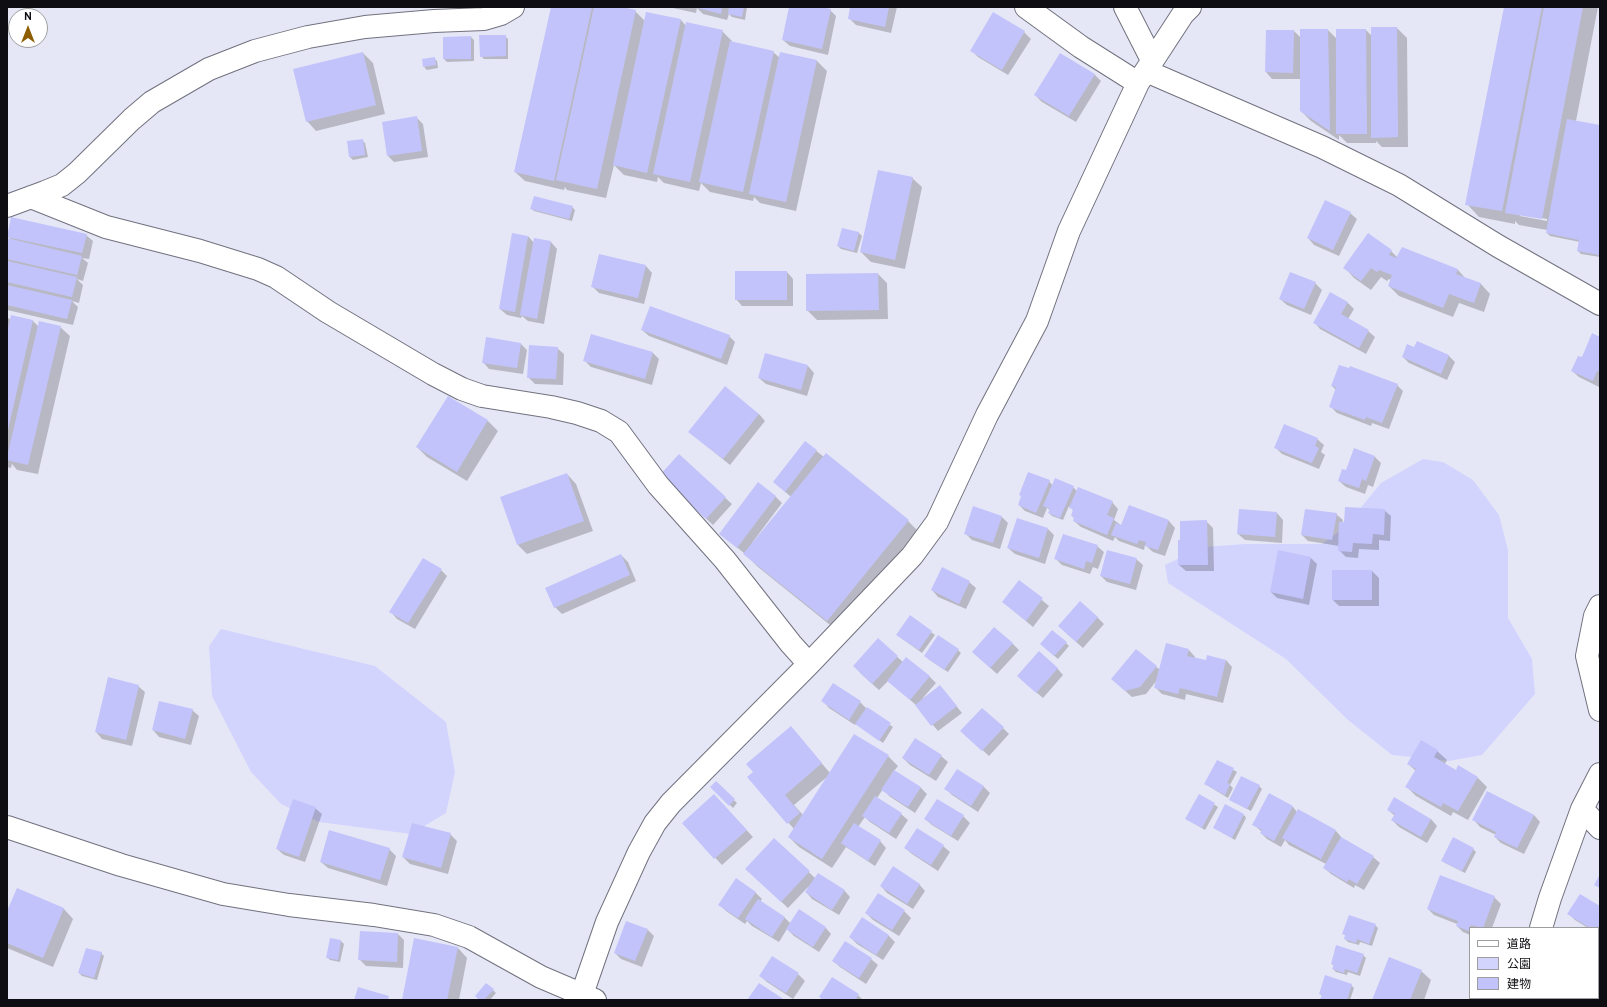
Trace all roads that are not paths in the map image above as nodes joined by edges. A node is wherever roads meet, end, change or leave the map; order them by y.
1 (513, 7) edge
2 (1026, 7) edge
3 (1126, 7) edge
4 (1190, 7) edge
5 (1145, 71) junction
6 (31, 197) junction
7 (7, 206) edge
8 (1600, 304) edge
9 (1600, 606) edge
10 (1594, 657) edge
11 (809, 664) junction
12 (1600, 710) edge
13 (1600, 774) edge
14 (1582, 809) junction
15 (7, 827) edge
16 (1600, 828) edge
17 (1542, 927) edge
18 (586, 998) edge

1 - 6 street
2 - 5 street
3 - 5 street
4 - 5 street
5 - 8 street
5 - 11 street
6 - 7 street
6 - 11 street
9 - 10 street
10 - 12 street
11 - 18 street
13 - 14 street
14 - 16 street
14 - 17 street
15 - 18 street

